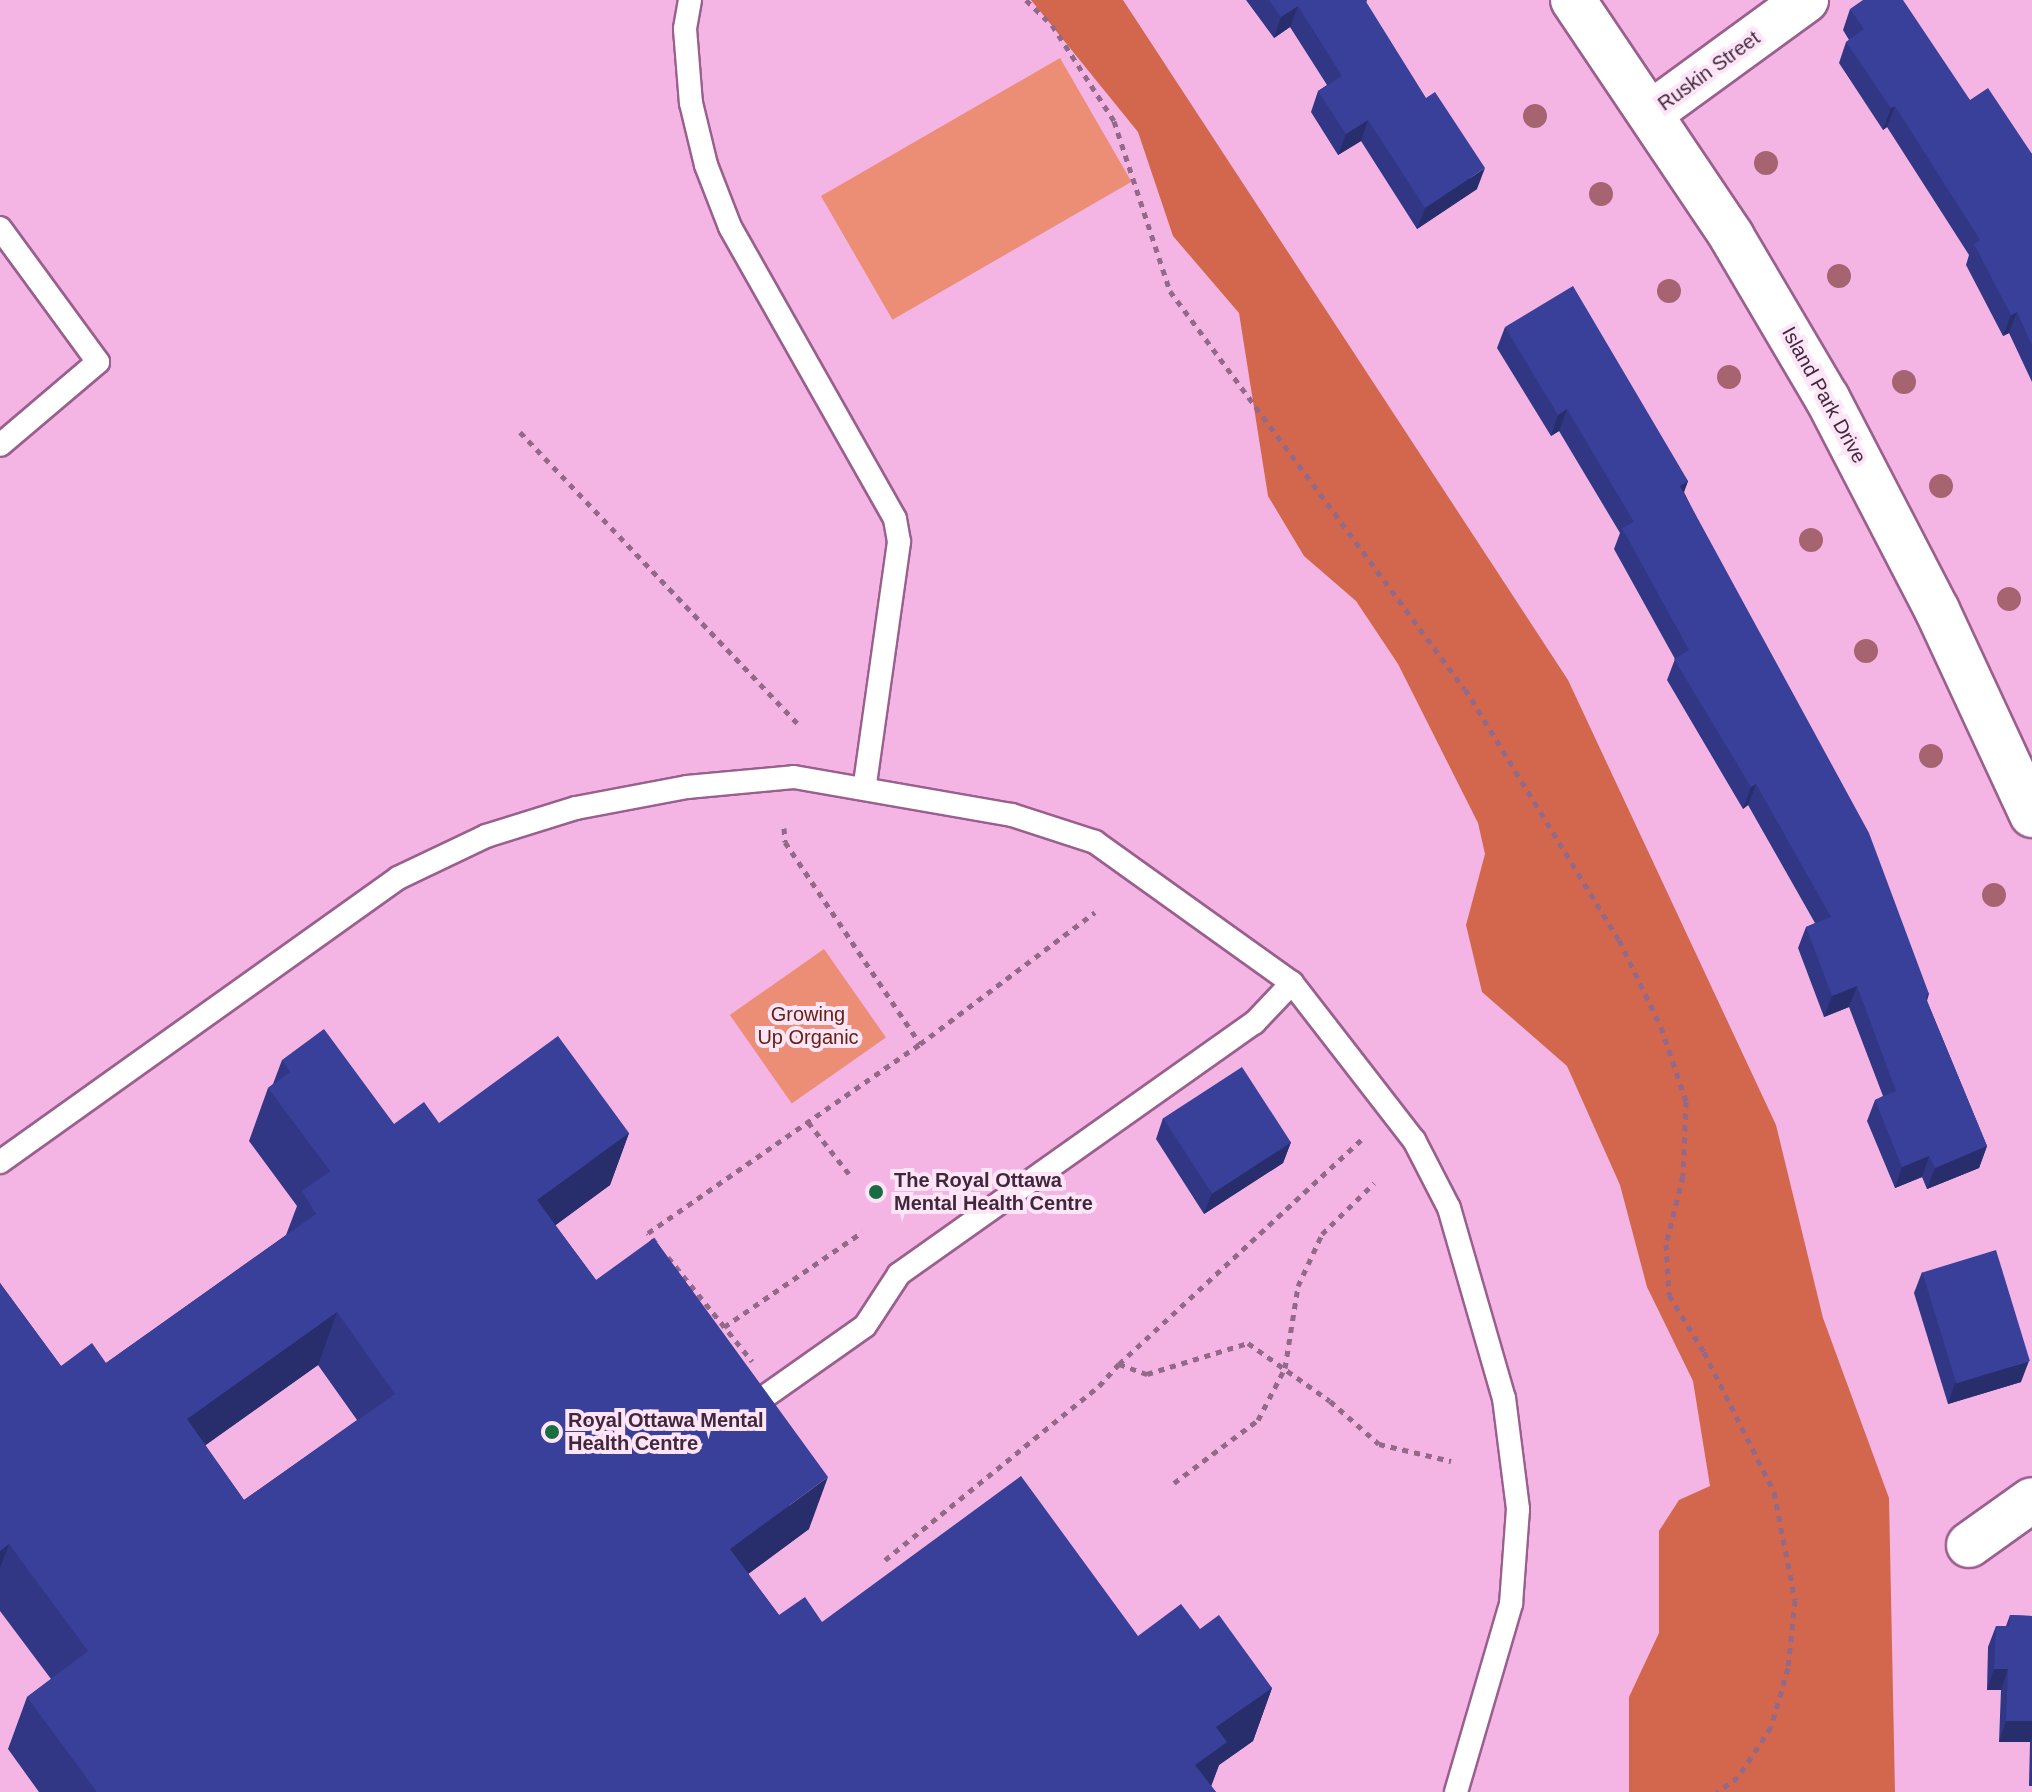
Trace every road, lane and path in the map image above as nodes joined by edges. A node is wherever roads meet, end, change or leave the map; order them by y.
1 (690, 0) edge
2 (1026, 0) edge
3 (1573, 0) edge
4 (1806, 0) edge
5 (1651, 113) junction
6 (0, 228) edge
7 (520, 432) dead end
8 (0, 445) edge
9 (801, 727) dead end
10 (865, 785) junction
11 (2032, 815) edge
12 (784, 828) dead end
13 (1095, 912) dead end
14 (1292, 983) junction
15 (920, 1044) junction
16 (1391, 1110) junction
17 (808, 1122) junction
18 (0, 1162) edge
19 (849, 1174) dead end
20 (1374, 1183) dead end
21 (862, 1232) dead end
22 (724, 1327) junction
23 (1119, 1364) junction
24 (1285, 1368) junction
25 (768, 1395) joint
26 (1451, 1461) dead end
27 (1174, 1483) dead end
28 (2032, 1500) edge
29 (1969, 1545) dead end
30 (885, 1560) dead end
31 (1456, 1792) edge
32 (1717, 1792) edge

1 - 10 lane
2 - 32 path
3 - 5 main road, Island Park Drive
4 - 5 main road, Ruskin Street
5 - 11 main road, Island Park Drive
6 - 8 lane
7 - 9 path
10 - 14 lane
10 - 18 lane
12 - 15 path
13 - 15 path
14 - 16 lane
14 - 25 lane
15 - 17 path
16 - 23 path
16 - 31 lane
17 - 19 path
17 - 22 path
20 - 24 path
21 - 22 path
22 - 25 path
23 - 24 path
23 - 30 path
24 - 26 path
24 - 27 path
28 - 29 main road

